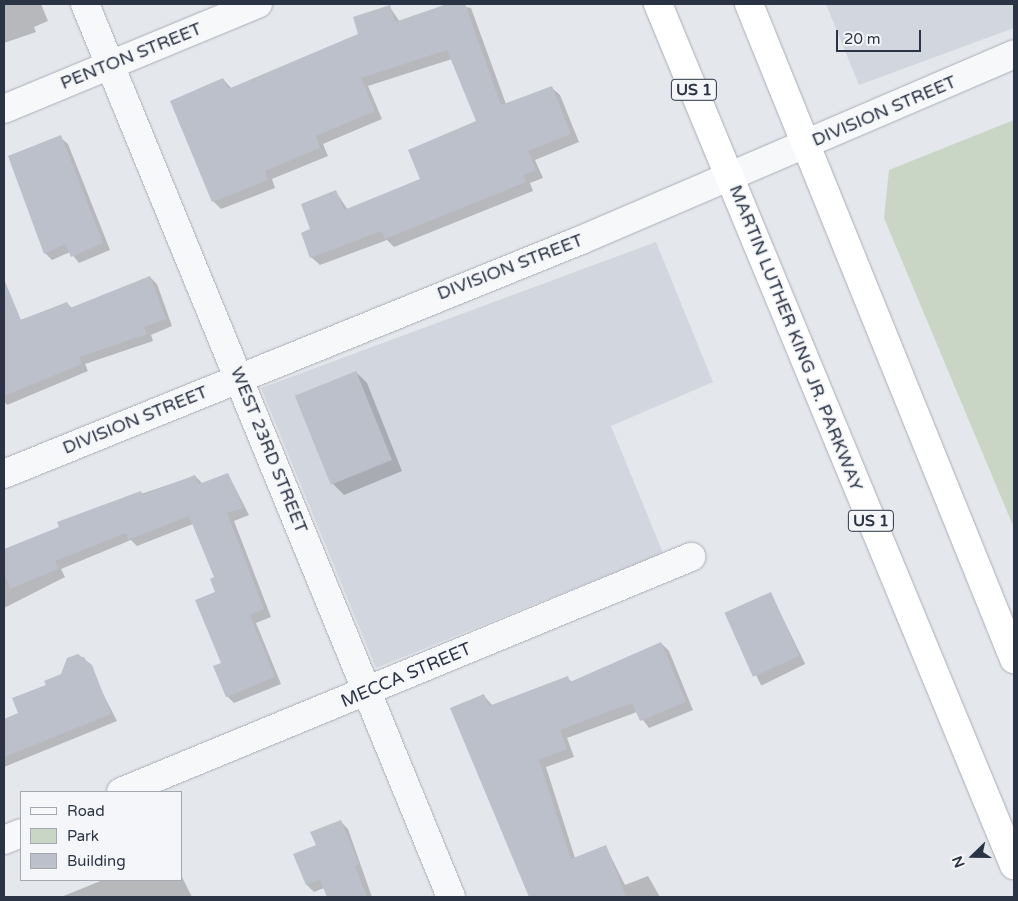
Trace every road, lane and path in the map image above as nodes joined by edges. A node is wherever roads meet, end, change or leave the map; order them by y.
1 (85, 4) edge
2 (258, 4) edge
3 (658, 4) edge
4 (749, 4) edge
5 (1014, 54) edge
6 (110, 65) junction
7 (4, 108) edge
8 (808, 144) junction
9 (729, 176) junction
10 (240, 377) junction
11 (4, 474) edge
12 (691, 558) dead end
13 (1014, 659) edge
14 (367, 692) junction
15 (123, 791) edge
16 (20, 833) edge
17 (4, 840) edge
18 (1014, 865) edge
19 (451, 897) edge

1 - 6 street, WEST 23RD STREET
2 - 6 street, PENTON STREET
3 - 9 highway, MARTIN LUTHER KING JR. PARKWAY / US 1
4 - 8 highway
5 - 8 street, DIVISION STREET
6 - 7 street, PENTON STREET
6 - 10 street, WEST 23RD STREET
8 - 9 street, DIVISION STREET
8 - 13 highway
9 - 10 street, DIVISION STREET
9 - 18 highway, MARTIN LUTHER KING JR. PARKWAY / US 1
10 - 11 street, DIVISION STREET
10 - 14 street, WEST 23RD STREET
12 - 14 street, MECCA STREET
14 - 15 street, MECCA STREET
14 - 19 street, WEST 23RD STREET
16 - 17 street

